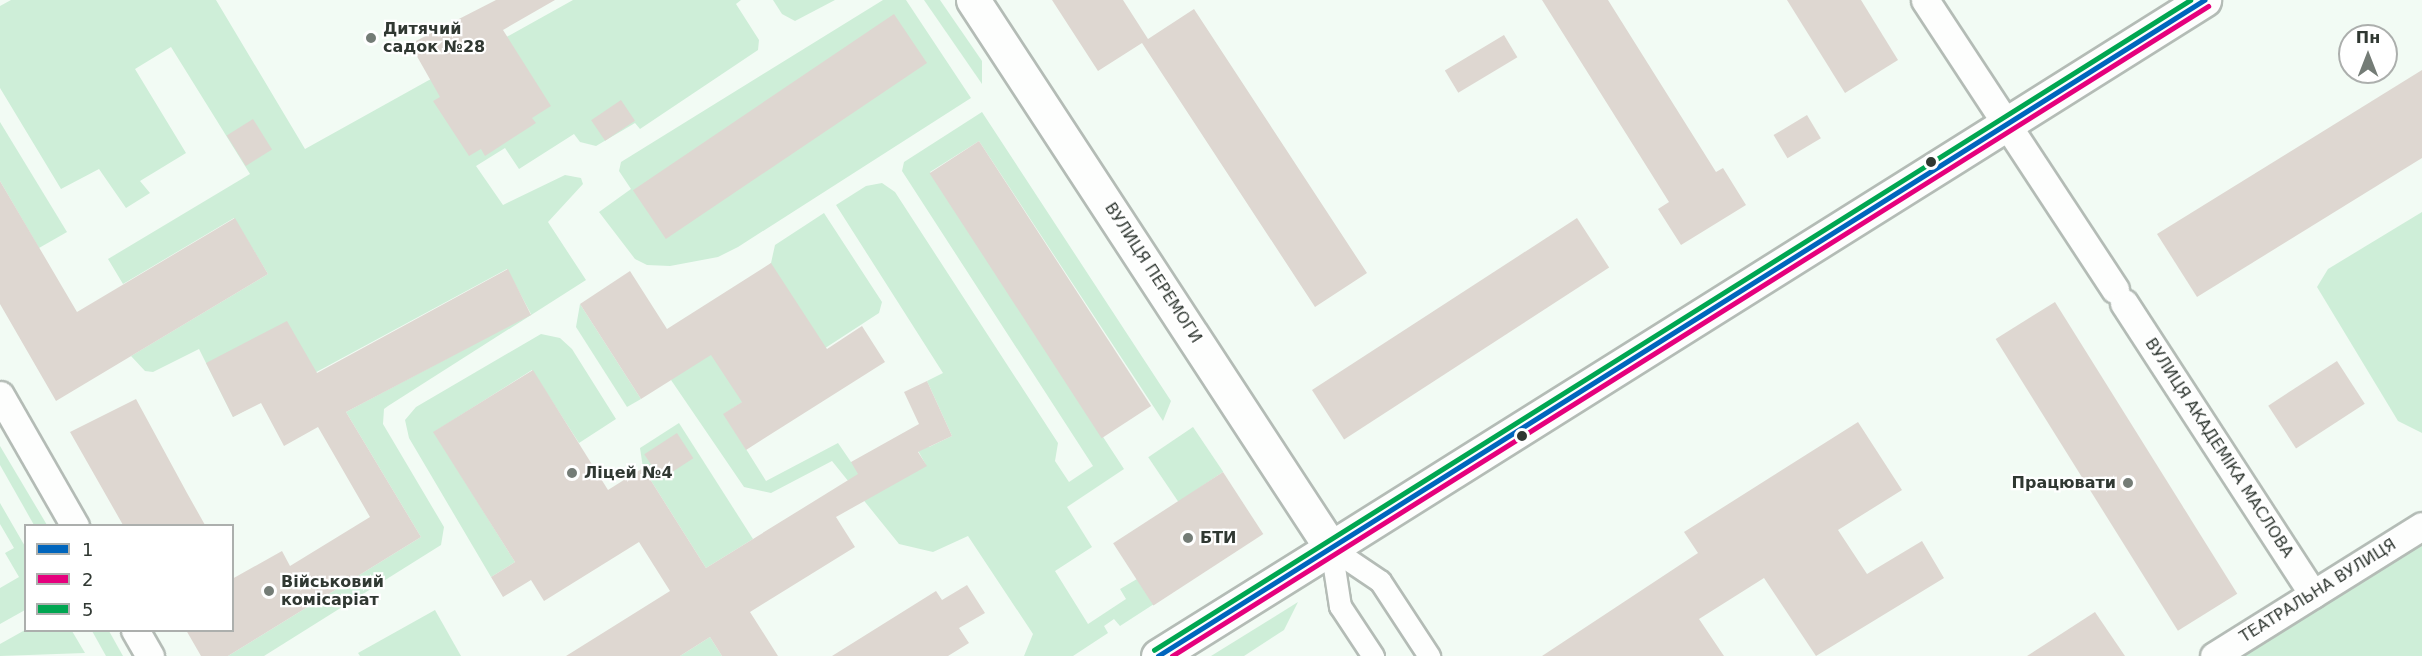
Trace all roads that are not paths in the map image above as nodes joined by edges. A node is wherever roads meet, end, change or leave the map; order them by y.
1 (973, 0) edge
2 (1925, 0) edge
3 (2204, 0) edge
4 (2008, 123) junction
5 (0, 395) edge
6 (74, 524) edge
7 (2422, 525) edge
8 (1331, 548) junction
9 (2313, 594) junction
10 (136, 632) edge
11 (150, 656) edge
12 (1158, 656) edge
13 (1373, 656) edge
14 (1429, 656) edge
15 (2214, 656) edge

1 - 8 main road, ВУЛИЦЯ ПЕРЕМОГИ
2 - 4 street, ВУЛИЦЯ АКАДЕМІКА МАСЛОВА
3 - 4 main road
4 - 8 main road
4 - 9 street, ВУЛИЦЯ АКАДЕМІКА МАСЛОВА
5 - 6 street
7 - 9 street, ТЕАТРАЛЬНА ВУЛИЦЯ
8 - 12 main road
8 - 13 street, ВУЛИЦЯ ПЕРЕМОГИ
8 - 14 street, ВУЛИЦЯ ПЕРЕМОГИ
9 - 15 street, ТЕАТРАЛЬНА ВУЛИЦЯ
10 - 11 street

